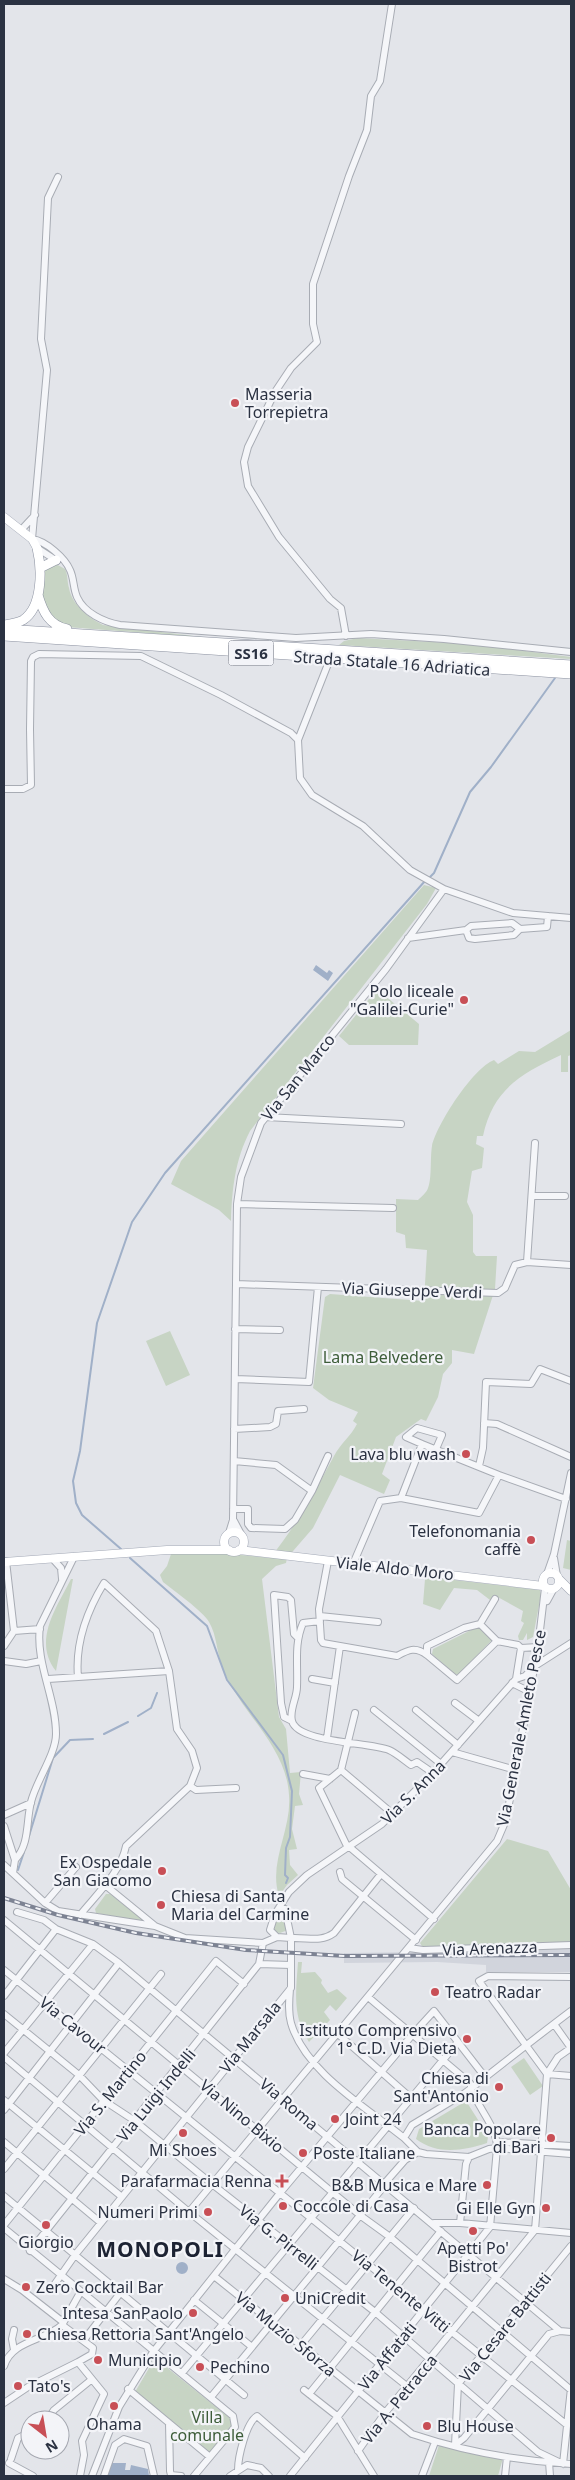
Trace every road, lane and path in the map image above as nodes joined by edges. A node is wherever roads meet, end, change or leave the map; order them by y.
1 (392, 4) edge
2 (58, 177) dead end
3 (36, 514) junction
4 (4, 517) edge
5 (22, 530) junction
6 (32, 539) junction
7 (38, 548) junction
8 (56, 560) junction
9 (65, 562) junction
10 (40, 568) junction
11 (38, 595) junction
12 (4, 625) edge
13 (4, 629) edge
14 (89, 633) junction
15 (4, 636) edge
16 (346, 636) junction
17 (571, 652) edge
18 (429, 657) junction
19 (571, 660) edge
20 (328, 664) dead end
21 (571, 666) edge
22 (571, 674) edge
23 (298, 740) junction
24 (4, 789) edge
25 (444, 889) junction
26 (523, 914) junction
27 (548, 916) junction
28 (571, 918) edge
29 (520, 929) junction
30 (466, 930) junction
31 (408, 938) junction
32 (266, 1116) junction
33 (401, 1124) dead end
34 (535, 1143) dead end
35 (532, 1196) junction
36 (565, 1196) dead end
37 (237, 1204) junction
38 (393, 1208) dead end
39 (527, 1262) junction
40 (571, 1265) edge
41 (236, 1284) junction
42 (318, 1287) junction
43 (236, 1329) junction
44 (280, 1330) dead end
45 (235, 1379) junction
46 (571, 1382) edge
47 (304, 1410) dead end
48 (484, 1423) junction
49 (234, 1429) junction
50 (422, 1444) junction
51 (436, 1449) junction
52 (328, 1456) dead end
53 (571, 1457) edge
54 (234, 1461) junction
55 (479, 1466) junction
56 (571, 1472) edge
57 (499, 1475) junction
58 (312, 1490) junction
59 (568, 1496) edge
60 (401, 1498) junction
61 (233, 1509) junction
62 (233, 1520) junction
63 (227, 1536) junction
64 (242, 1537) junction
65 (200, 1549) junction
66 (229, 1550) junction
67 (239, 1550) junction
68 (267, 1554) junction
69 (554, 1554) junction
70 (74, 1557) junction
71 (52, 1558) junction
72 (328, 1560) junction
73 (5, 1561) edge
74 (353, 1564) junction
75 (546, 1574) junction
76 (558, 1577) junction
77 (62, 1582) junction
78 (526, 1582) junction
79 (549, 1588) junction
80 (571, 1591) edge
81 (495, 1599) dead end
82 (320, 1618) junction
83 (378, 1622) dead end
84 (480, 1624) junction
85 (40, 1629) junction
86 (14, 1631) junction
87 (298, 1638) junction
88 (497, 1641) junction
89 (571, 1643) edge
90 (4, 1646) edge
91 (340, 1646) junction
92 (538, 1647) junction
93 (521, 1648) junction
94 (428, 1654) junction
95 (4, 1661) edge
96 (41, 1661) junction
97 (26, 1664) junction
98 (535, 1666) junction
99 (169, 1671) junction
100 (46, 1676) junction
101 (78, 1677) junction
102 (312, 1679) dead end
103 (514, 1681) junction
104 (335, 1683) junction
105 (530, 1692) junction
106 (455, 1703) dead end
107 (374, 1710) dead end
108 (416, 1710) dead end
109 (355, 1713) dead end
110 (292, 1721) junction
111 (479, 1721) junction
112 (327, 1738) junction
113 (347, 1742) junction
114 (458, 1745) junction
115 (452, 1752) junction
116 (441, 1764) junction
117 (341, 1770) junction
118 (516, 1770) junction
119 (433, 1773) junction
120 (303, 1774) dead end
121 (330, 1779) junction
122 (190, 1786) junction
123 (236, 1788) dead end
124 (31, 1803) junction
125 (393, 1814) junction
126 (4, 1815) edge
127 (4, 1826) edge
128 (350, 1848) junction
129 (15, 1860) junction
130 (71, 1862) dead end
131 (4, 1864) edge
132 (13, 1872) junction
133 (340, 1872) dead end
134 (381, 1874) junction
135 (105, 1885) junction
136 (363, 1896) junction
137 (45, 1903) junction
138 (280, 1906) junction
139 (17, 1912) dead end
140 (80, 1915) junction
141 (434, 1919) junction
142 (4, 1920) edge
143 (271, 1922) junction
144 (155, 1926) junction
145 (56, 1928) junction
146 (277, 1937) junction
147 (291, 1938) junction
148 (416, 1940) junction
149 (93, 1944) junction
150 (260, 1944) junction
151 (571, 1945) edge
152 (40, 1948) junction
153 (409, 1948) junction
154 (119, 1964) junction
155 (259, 1964) junction
156 (291, 1965) junction
157 (4, 1970) edge
158 (69, 1973) junction
159 (161, 1974) dead end
160 (571, 1977) edge
161 (16, 1979) junction
162 (244, 1984) junction
163 (149, 1988) junction
164 (290, 1988) junction
165 (96, 1995) junction
166 (4, 1996) edge
167 (368, 1997) junction
168 (45, 2002) junction
169 (176, 2010) junction
170 (571, 2011) edge
171 (4, 2014) edge
172 (124, 2019) junction
173 (554, 2024) junction
174 (72, 2025) junction
175 (23, 2030) junction
176 (204, 2034) junction
177 (338, 2034) junction
178 (413, 2034) junction
179 (151, 2041) junction
180 (458, 2042) junction
181 (524, 2045) junction
182 (102, 2048) junction
183 (571, 2048) edge
184 (51, 2052) junction
185 (4, 2053) edge
186 (4, 2057) edge
187 (233, 2057) junction
188 (442, 2059) junction
189 (313, 2063) junction
190 (180, 2065) junction
191 (129, 2069) junction
192 (382, 2073) junction
193 (547, 2074) junction
194 (79, 2076) junction
195 (571, 2076) edge
196 (485, 2077) junction
197 (30, 2078) junction
198 (471, 2088) junction
199 (208, 2089) junction
200 (158, 2092) junction
201 (411, 2098) junction
202 (283, 2099) junction
203 (103, 2100) junction
204 (58, 2101) junction
205 (358, 2101) junction
206 (6, 2102) edge
207 (4, 2110) edge
208 (186, 2117) junction
209 (135, 2120) junction
210 (86, 2124) junction
211 (388, 2125) junction
212 (37, 2127) junction
213 (258, 2130) junction
214 (328, 2136) junction
215 (404, 2138) junction
216 (4, 2142) edge
217 (164, 2145) junction
218 (497, 2145) junction
219 (571, 2146) edge
220 (543, 2148) junction
221 (113, 2149) junction
222 (65, 2150) junction
223 (418, 2152) junction
224 (17, 2153) junction
225 (571, 2154) edge
226 (236, 2156) junction
227 (469, 2157) junction
228 (357, 2161) junction
229 (302, 2167) junction
230 (4, 2168) edge
231 (93, 2173) junction
232 (142, 2173) junction
233 (44, 2175) junction
234 (212, 2184) junction
235 (385, 2185) junction
236 (332, 2192) junction
237 (280, 2193) junction
238 (4, 2196) edge
239 (122, 2197) junction
240 (72, 2200) junction
241 (18, 2208) junction
242 (414, 2208) junction
243 (189, 2212) junction
244 (361, 2216) junction
245 (311, 2218) junction
246 (259, 2221) junction
247 (101, 2223) junction
248 (434, 2223) junction
249 (460, 2223) junction
250 (4, 2226) edge
251 (490, 2227) junction
252 (536, 2230) junction
253 (46, 2231) junction
254 (441, 2231) junction
255 (571, 2233) edge
256 (390, 2237) junction
257 (340, 2241) junction
258 (289, 2244) junction
259 (571, 2246) edge
260 (236, 2249) junction
261 (30, 2251) junction
262 (468, 2254) junction
263 (75, 2255) junction
264 (417, 2260) junction
265 (368, 2264) junction
266 (318, 2268) junction
267 (266, 2272) junction
268 (60, 2274) junction
269 (214, 2276) junction
270 (497, 2278) junction
271 (4, 2279) edge
272 (444, 2285) junction
273 (396, 2286) junction
274 (52, 2288) dead end
275 (345, 2290) junction
276 (81, 2291) junction
277 (121, 2292) junction
278 (295, 2296) junction
279 (194, 2300) junction
280 (244, 2300) junction
281 (526, 2302) junction
282 (473, 2308) junction
283 (424, 2310) junction
284 (106, 2312) junction
285 (375, 2312) junction
286 (322, 2319) junction
287 (62, 2323) junction
288 (273, 2323) junction
289 (222, 2324) junction
290 (14, 2330) dead end
291 (560, 2330) junction
292 (168, 2331) junction
293 (501, 2331) junction
294 (571, 2332) edge
295 (452, 2333) junction
296 (402, 2336) junction
297 (84, 2340) junction
298 (351, 2342) junction
299 (300, 2345) junction
300 (252, 2347) junction
301 (14, 2350) junction
302 (153, 2352) junction
303 (196, 2355) junction
304 (481, 2356) junction
305 (530, 2356) junction
306 (431, 2360) junction
307 (78, 2362) junction
308 (379, 2364) junction
309 (4, 2366) edge
310 (328, 2368) junction
311 (182, 2373) junction
312 (226, 2379) junction
313 (90, 2380) junction
314 (511, 2380) junction
315 (458, 2384) junction
316 (408, 2387) junction
317 (128, 2389) junction
318 (571, 2389) edge
319 (358, 2392) junction
320 (244, 2395) dead end
321 (211, 2397) junction
322 (4, 2401) edge
323 (488, 2408) junction
324 (54, 2410) edge
325 (385, 2414) junction
326 (337, 2416) junction
327 (169, 2423) junction
328 (567, 2425) junction
329 (20, 2437) edge
330 (436, 2442) junction
331 (455, 2445) junction
332 (358, 2451) junction
333 (210, 2457) junction
334 (507, 2457) junction
335 (305, 2458) junction
336 (549, 2462) junction
337 (563, 2464) junction
338 (571, 2464) edge
339 (238, 2470) junction
340 (33, 2476) edge
341 (80, 2476) edge
342 (92, 2476) edge
343 (104, 2476) edge
344 (154, 2476) edge
345 (181, 2476) edge
346 (194, 2476) edge
347 (230, 2476) edge
348 (269, 2476) edge
349 (290, 2476) edge
350 (374, 2476) edge
351 (422, 2476) edge
352 (505, 2476) edge
353 (550, 2476) edge

1 - 16 street
2 - 3 street
3 - 5 street
3 - 6 street
4 - 5 main road
5 - 6 main road
6 - 7 main road
6 - 9 street
7 - 8 street
7 - 10 highway
8 - 9 street
8 - 10 highway
9 - 16 street
10 - 11 highway
11 - 12 highway
11 - 14 highway
13 - 14 highway, Strada Statale 16 Adriatica / SS16
14 - 18 highway, Strada Statale 16 Adriatica / SS16
15 - 22 highway, Strada Statale 16 Adriatica / SS16
16 - 17 street
18 - 19 highway
18 - 21 highway, Strada Statale 16 Adriatica / SS16
20 - 23 street
23 - 24 street
23 - 25 street
25 - 26 street
25 - 31 street, Via San Marco
26 - 27 street
26 - 29 street
27 - 28 street
27 - 29 street
29 - 30 street
29 - 30 street
30 - 31 street
31 - 32 street, Via San Marco
32 - 33 street
32 - 37 street, Via San Marco
34 - 35 street
35 - 36 street
35 - 39 street
37 - 38 street
37 - 41 street, Via San Marco
39 - 40 street
39 - 42 street, Via Giuseppe Verdi
41 - 42 street, Via Giuseppe Verdi
41 - 43 street, Via San Marco
42 - 45 street
43 - 44 street
43 - 45 street, Via San Marco
45 - 49 street, Via San Marco
46 - 48 street
47 - 49 street
48 - 53 street
48 - 55 street
49 - 54 street, Via San Marco
50 - 51 street
50 - 51 street
50 - 60 street
51 - 55 street
52 - 58 street
54 - 58 street
54 - 61 street, Via San Marco
55 - 57 street
56 - 59 street
57 - 59 street
57 - 60 street
58 - 61 street
59 - 69 street
60 - 74 street
61 - 62 street, Via San Marco
62 - 63 street, Via San Marco
62 - 64 street, Via San Marco
63 - 64 main road
63 - 65 main road
63 - 66 main road
64 - 67 main road
64 - 68 main road, Viale Aldo Moro
65 - 66 main road
65 - 70 main road
66 - 67 main road
67 - 68 main road, Viale Aldo Moro
68 - 72 main road, Viale Aldo Moro
69 - 75 street
69 - 76 street
70 - 71 main road
70 - 77 street
71 - 73 main road
71 - 77 street
72 - 74 main road, Viale Aldo Moro
72 - 82 street
73 - 86 street
74 - 78 main road, Viale Aldo Moro
75 - 76 main road
75 - 78 main road, Viale Aldo Moro
75 - 79 main road
76 - 79 main road
76 - 80 main road, Viale Aldo Moro
77 - 85 street
78 - 79 main road, Viale Aldo Moro
79 - 80 main road, Viale Aldo Moro
79 - 92 street, Via Generale Amleto Pesce
81 - 84 street
82 - 83 street
82 - 87 street
82 - 91 street
84 - 88 street
84 - 94 street
85 - 86 street
85 - 96 street
86 - 90 street
87 - 110 street
87 - 110 street
88 - 93 street
88 - 94 street
89 - 98 street, Via S. Anna
91 - 94 street
91 - 104 street
92 - 93 street
92 - 98 street, Via Generale Amleto Pesce
93 - 103 street
95 - 97 street
96 - 97 street
96 - 100 street
97 - 100 street
98 - 103 street, Via S. Anna
98 - 105 street, Via Generale Amleto Pesce
99 - 101 street
99 - 101 street
99 - 122 street
100 - 101 street
100 - 124 street
102 - 104 street
103 - 105 street
103 - 111 street, Via S. Anna
104 - 112 street
105 - 118 street, Via Generale Amleto Pesce
106 - 111 street
107 - 116 street
108 - 114 street
109 - 113 street
110 - 112 street
111 - 114 street, Via S. Anna
112 - 113 street
113 - 117 street
113 - 119 street
114 - 115 street, Via S. Anna
115 - 116 street, Via S. Anna
115 - 118 street
116 - 119 street, Via S. Anna
117 - 121 street
117 - 125 street
118 - 141 street, Via Generale Amleto Pesce
119 - 125 street, Via S. Anna
120 - 121 street
121 - 128 street
122 - 123 street
122 - 135 street
124 - 126 street
124 - 129 street
125 - 128 street, Via S. Anna
127 - 129 street
128 - 134 street
128 - 138 street, Via S. Anna
129 - 132 street
130 - 137 street
131 - 132 street
132 - 137 street
133 - 136 street
134 - 136 street
134 - 141 street
135 - 140 street
135 - 144 street
136 - 147 street
136 - 148 street
137 - 140 street
138 - 143 street, Via S. Anna
138 - 147 street, Via Marsala
139 - 145 street, Via Roma
140 - 144 street
141 - 148 street, Via Generale Amleto Pesce
142 - 152 street, Via Nino Bixio
143 - 146 street
143 - 150 street, Via S. Anna
144 - 150 street
145 - 149 street, Via Roma
145 - 152 street
146 - 147 street
146 - 150 street
147 - 156 street, Via Marsala
148 - 153 street, Via Generale Amleto Pesce
149 - 154 street, Via Roma
149 - 158 street
150 - 155 street
151 - 153 street, Via Arenazza
152 - 158 street, Via Nino Bixio
152 - 161 street
153 - 167 street, Via Generale Amleto Pesce
154 - 163 street, Via Roma
154 - 165 street
155 - 156 street
155 - 162 street, Via Luigi Indelli
156 - 164 street, Via Marsala
157 - 161 street, Via Cavour
158 - 165 street, Via Nino Bixio
158 - 168 street
159 - 163 street
160 - 181 street
161 - 166 street
161 - 168 street, Via Cavour
162 - 169 street, Via S. Martino
162 - 176 street, Via Luigi Indelli
163 - 169 street, Via Roma
163 - 172 street
164 - 187 street, Via Marsala
164 - 189 street
165 - 172 street, Via Nino Bixio
165 - 174 street
167 - 177 street, Via Generale Amleto Pesce
167 - 178 street
168 - 174 street, Via Cavour
168 - 175 street
169 - 176 street, Via Roma
169 - 179 street, Via S. Martino
170 - 173 street
171 - 175 street, Via G. Pirrelli
172 - 179 street, Via Nino Bixio
172 - 182 street
173 - 181 street
173 - 183 street
174 - 182 street, Via Cavour
174 - 184 street
175 - 184 street, Via G. Pirrelli
175 - 185 street
176 - 187 street, Via Roma
176 - 190 street, Via Luigi Indelli
177 - 189 street, Via Generale Amleto Pesce
177 - 192 street
178 - 180 street
178 - 188 street
178 - 192 street
179 - 190 street, Via Nino Bixio
179 - 191 street, Via S. Martino
180 - 188 street
180 - 196 street
181 - 193 street
181 - 196 street
182 - 191 street, Via Cavour
182 - 194 street
183 - 193 street
184 - 194 street, Via G. Pirrelli
184 - 197 street
186 - 197 street
187 - 199 street, Via Marsala
187 - 202 street, Via Roma
188 - 198 street
188 - 201 street
189 - 202 street, Via Generale Amleto Pesce
189 - 205 street
190 - 199 street, Via Nino Bixio
190 - 200 street, Via Luigi Indelli
191 - 200 street, Via Cavour
191 - 203 street, Via S. Martino
192 - 201 street
192 - 205 street
193 - 195 street
193 - 220 street
194 - 203 street, Via G. Pirrelli
194 - 204 street
196 - 198 street
197 - 204 street
197 - 206 street
198 - 215 street
198 - 218 street
199 - 208 street, Via Marsala
199 - 213 street, Via Nino Bixio
200 - 208 street, Via Cavour
200 - 209 street, Via Luigi Indelli
201 - 211 street
202 - 213 street, Via Generale Amleto Pesce
202 - 214 street, Via Roma
203 - 209 street, Via G. Pirrelli
203 - 210 street, Via S. Martino
204 - 210 street
204 - 212 street
205 - 211 street
205 - 214 street
206 - 207 street
206 - 212 street
208 - 217 street, Via Marsala
208 - 226 street, Via Cavour
209 - 217 street, Via G. Pirrelli
209 - 221 street, Via Luigi Indelli
210 - 221 street
210 - 222 street, Via S. Martino
211 - 215 street
211 - 228 street
212 - 222 street
212 - 224 street
213 - 226 street, Via Generale Amleto Pesce
213 - 229 street, Via Nino Bixio
214 - 228 street, Via Roma
214 - 229 street
215 - 223 street
216 - 224 street
217 - 232 street, Via Marsala
217 - 234 street, Via G. Pirrelli
218 - 220 street
218 - 227 street
218 - 251 street
219 - 220 street
220 - 225 street
220 - 252 street
221 - 231 street, Via Luigi Indelli
221 - 232 street
222 - 231 street
222 - 233 street, Via S. Martino
223 - 227 street
223 - 235 street
224 - 230 street
224 - 233 street
226 - 234 street, Via Generale Amleto Pesce
226 - 237 street, Via Tenente Vitti
227 - 249 street
228 - 235 street, Via Roma
228 - 236 street
229 - 236 street, Via Nino Bixio
229 - 237 street
231 - 239 street
231 - 240 street, Via Luigi Indelli
232 - 239 street, Via Marsala
232 - 243 street
233 - 240 street
233 - 241 street, Via S. Martino
234 - 243 street, Via Generale Amleto Pesce
234 - 246 street, Via G. Pirrelli
235 - 242 street, Via Roma
235 - 244 street
236 - 244 street, Via Nino Bixio
236 - 245 street
237 - 245 street, Via Tenente Vitti
237 - 246 street
238 - 241 street
239 - 247 street, Via Marsala
240 - 247 street
240 - 253 street, Via Luigi Indelli
241 - 250 street, Via S. Martino
241 - 253 street
242 - 248 street, Via Roma
242 - 256 street
243 - 260 street
244 - 256 street, Via Nino Bixio
244 - 257 street
245 - 257 street, Via Tenente Vitti
245 - 258 street
246 - 258 street, Via G. Pirrelli
246 - 260 street
247 - 263 street, Via Marsala
248 - 249 street
248 - 254 street, Via Roma
249 - 251 street
250 - 261 street
251 - 252 street
251 - 262 street, Via Affatati
252 - 255 street
252 - 270 street, Via A. Petracca
253 - 261 street, Via Luigi Indelli
253 - 263 street
254 - 262 street, Via Roma
254 - 264 street
256 - 264 street, Via Nino Bixio
256 - 265 street
257 - 265 street, Via Tenente Vitti
257 - 266 street
258 - 266 street, Via G. Pirrelli
258 - 267 street
259 - 281 street, Via Cesare Battisti
260 - 267 street
260 - 269 street
261 - 268 street
262 - 270 street, Via Roma
262 - 272 street, Via Affatati
263 - 268 street, Via Marsala
263 - 277 street
264 - 272 street, Via Nino Bixio
264 - 273 street
265 - 273 street, Via Tenente Vitti
265 - 275 street
266 - 275 street, Via G. Pirrelli
266 - 278 street
267 - 278 street
267 - 280 street
268 - 274 street, Via Marsala
268 - 276 street
269 - 279 street
269 - 280 street, Via Muzio Sforza
270 - 281 street, Via Roma
270 - 282 street, Via A. Petracca
271 - 287 street
272 - 282 street, Via Nino Bixio
272 - 283 street, Via Affatati
273 - 283 street, Via Tenente Vitti
273 - 285 street
275 - 285 street, Via G. Pirrelli
275 - 286 street
276 - 284 street
276 - 287 street
277 - 284 street
277 - 292 street
278 - 286 street
278 - 288 street
279 - 289 street
279 - 292 street
280 - 288 street, Via Muzio Sforza
280 - 289 street
281 - 291 street, Via Roma
281 - 293 street, Via Cesare Battisti
282 - 293 street, Via Nino Bixio
282 - 295 street, Via A. Petracca
283 - 295 street, Via Tenente Vitti
283 - 296 street, Via Affatati
284 - 297 street
284 - 302 street
285 - 296 street, Via G. Pirrelli
285 - 298 street
286 - 298 street
286 - 299 street
287 - 297 street
287 - 301 street
288 - 299 street, Via Muzio Sforza
288 - 300 street
289 - 300 street
289 - 303 street
290 - 301 street
291 - 294 street
291 - 305 street
292 - 302 street
292 - 303 street
293 - 304 street, Via Cesare Battisti
293 - 305 street, Via Nino Bixio
295 - 304 street, Via Tenente Vitti
295 - 306 street, Via A. Petracca
296 - 306 street, Via G. Pirrelli
296 - 308 street, Via Affatati
297 - 307 street
298 - 308 street
298 - 310 street
299 - 310 street, Via Muzio Sforza
300 - 312 street
301 - 309 street
302 - 311 street
302 - 317 street
303 - 311 street
303 - 312 street
304 - 314 street, Via Tenente Vitti
304 - 315 street, Via Cesare Battisti
305 - 314 street
305 - 318 street, Via Nino Bixio
306 - 315 street, Via G. Pirrelli
306 - 316 street, Via A. Petracca
307 - 313 street
307 - 322 street
308 - 316 street
308 - 319 street, Via Affatati
310 - 319 street, Via Muzio Sforza
310 - 326 street
311 - 321 street
312 - 320 street
312 - 321 street
313 - 324 street
313 - 341 street
314 - 323 street
314 - 328 street, Via Tenente Vitti
315 - 323 street, Via G. Pirrelli
315 - 331 street, Via Cesare Battisti
316 - 325 street, Via A. Petracca
317 - 327 street
317 - 342 street
318 - 328 street
319 - 325 street, Via Muzio Sforza
319 - 326 street, Via Affatati
321 - 333 street
323 - 331 street
323 - 337 street, Via G. Pirrelli
325 - 330 street, Via Muzio Sforza
325 - 332 street, Via A. Petracca
326 - 332 street
326 - 335 street, Via Affatati
327 - 333 street
327 - 345 street
328 - 337 street
329 - 340 street
330 - 331 street, Via Muzio Sforza
330 - 351 street
331 - 334 street, Via Muzio Sforza
332 - 350 street
333 - 346 street
334 - 336 street, Via Muzio Sforza
334 - 352 street
335 - 339 street
335 - 349 street, Via Affatati
336 - 337 street, Via Muzio Sforza
336 - 353 street
337 - 338 street, Via Muzio Sforza
339 - 347 street
339 - 348 street
343 - 344 street

